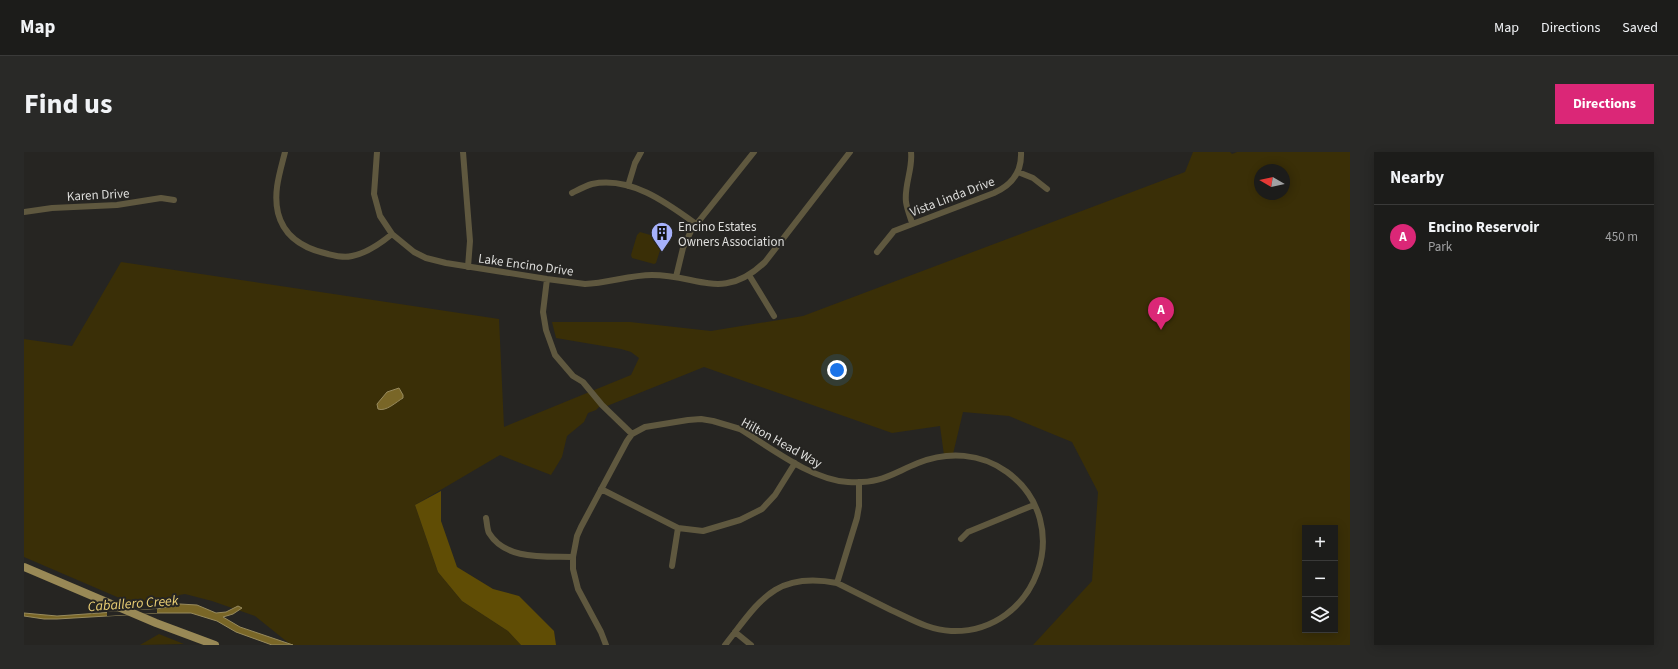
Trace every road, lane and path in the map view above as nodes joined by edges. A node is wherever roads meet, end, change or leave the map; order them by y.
1 (285, 152) edge
2 (377, 152) edge
3 (463, 152) edge
4 (641, 152) edge
5 (754, 152) edge
6 (850, 152) edge
7 (911, 152) edge
8 (1021, 152) edge
9 (1018, 172) junction
10 (628, 186) junction
11 (1047, 189) dead end
12 (572, 193) dead end
13 (174, 200) dead end
14 (24, 212) edge
15 (912, 223) junction
16 (696, 224) junction
17 (392, 234) junction
18 (877, 252) dead end
19 (468, 267) junction
20 (750, 275) junction
21 (676, 277) junction
22 (547, 280) junction
23 (774, 316) dead end
24 (632, 434) junction
25 (795, 463) junction
26 (859, 482) junction
27 (601, 489) junction
28 (1034, 505) junction
29 (486, 518) dead end
30 (678, 528) junction
31 (961, 539) dead end
32 (573, 557) junction
33 (672, 566) dead end
34 (24, 567) edge
35 (837, 583) junction
36 (735, 632) junction
37 (215, 645) edge
38 (606, 645) edge
39 (725, 645) edge
40 (751, 645) edge

1 - 17 street
2 - 17 street, Lake Encino Drive
3 - 19 street
4 - 10 street
5 - 16 street
6 - 20 street, Lake Encino Drive
7 - 15 street
8 - 9 street
9 - 11 street
9 - 15 street, Vista Linda Drive
10 - 12 street
10 - 16 street
13 - 14 street, Karen Drive
15 - 18 street, Vista Linda Drive
16 - 21 street
17 - 19 street, Lake Encino Drive
19 - 22 street, Lake Encino Drive
20 - 21 street, Lake Encino Drive
20 - 23 street
21 - 22 street, Lake Encino Drive
22 - 24 street
24 - 25 street, Hilton Head Way
24 - 27 street
25 - 26 street, Hilton Head Way
25 - 30 street
26 - 28 street, Hilton Head Way
26 - 35 street
27 - 30 street
27 - 32 street
28 - 31 street
28 - 35 street, Hilton Head Way
29 - 32 street
30 - 33 street
32 - 38 street
34 - 37 main road
35 - 36 street, Hilton Head Way
36 - 39 street, Hilton Head Way
36 - 40 street

